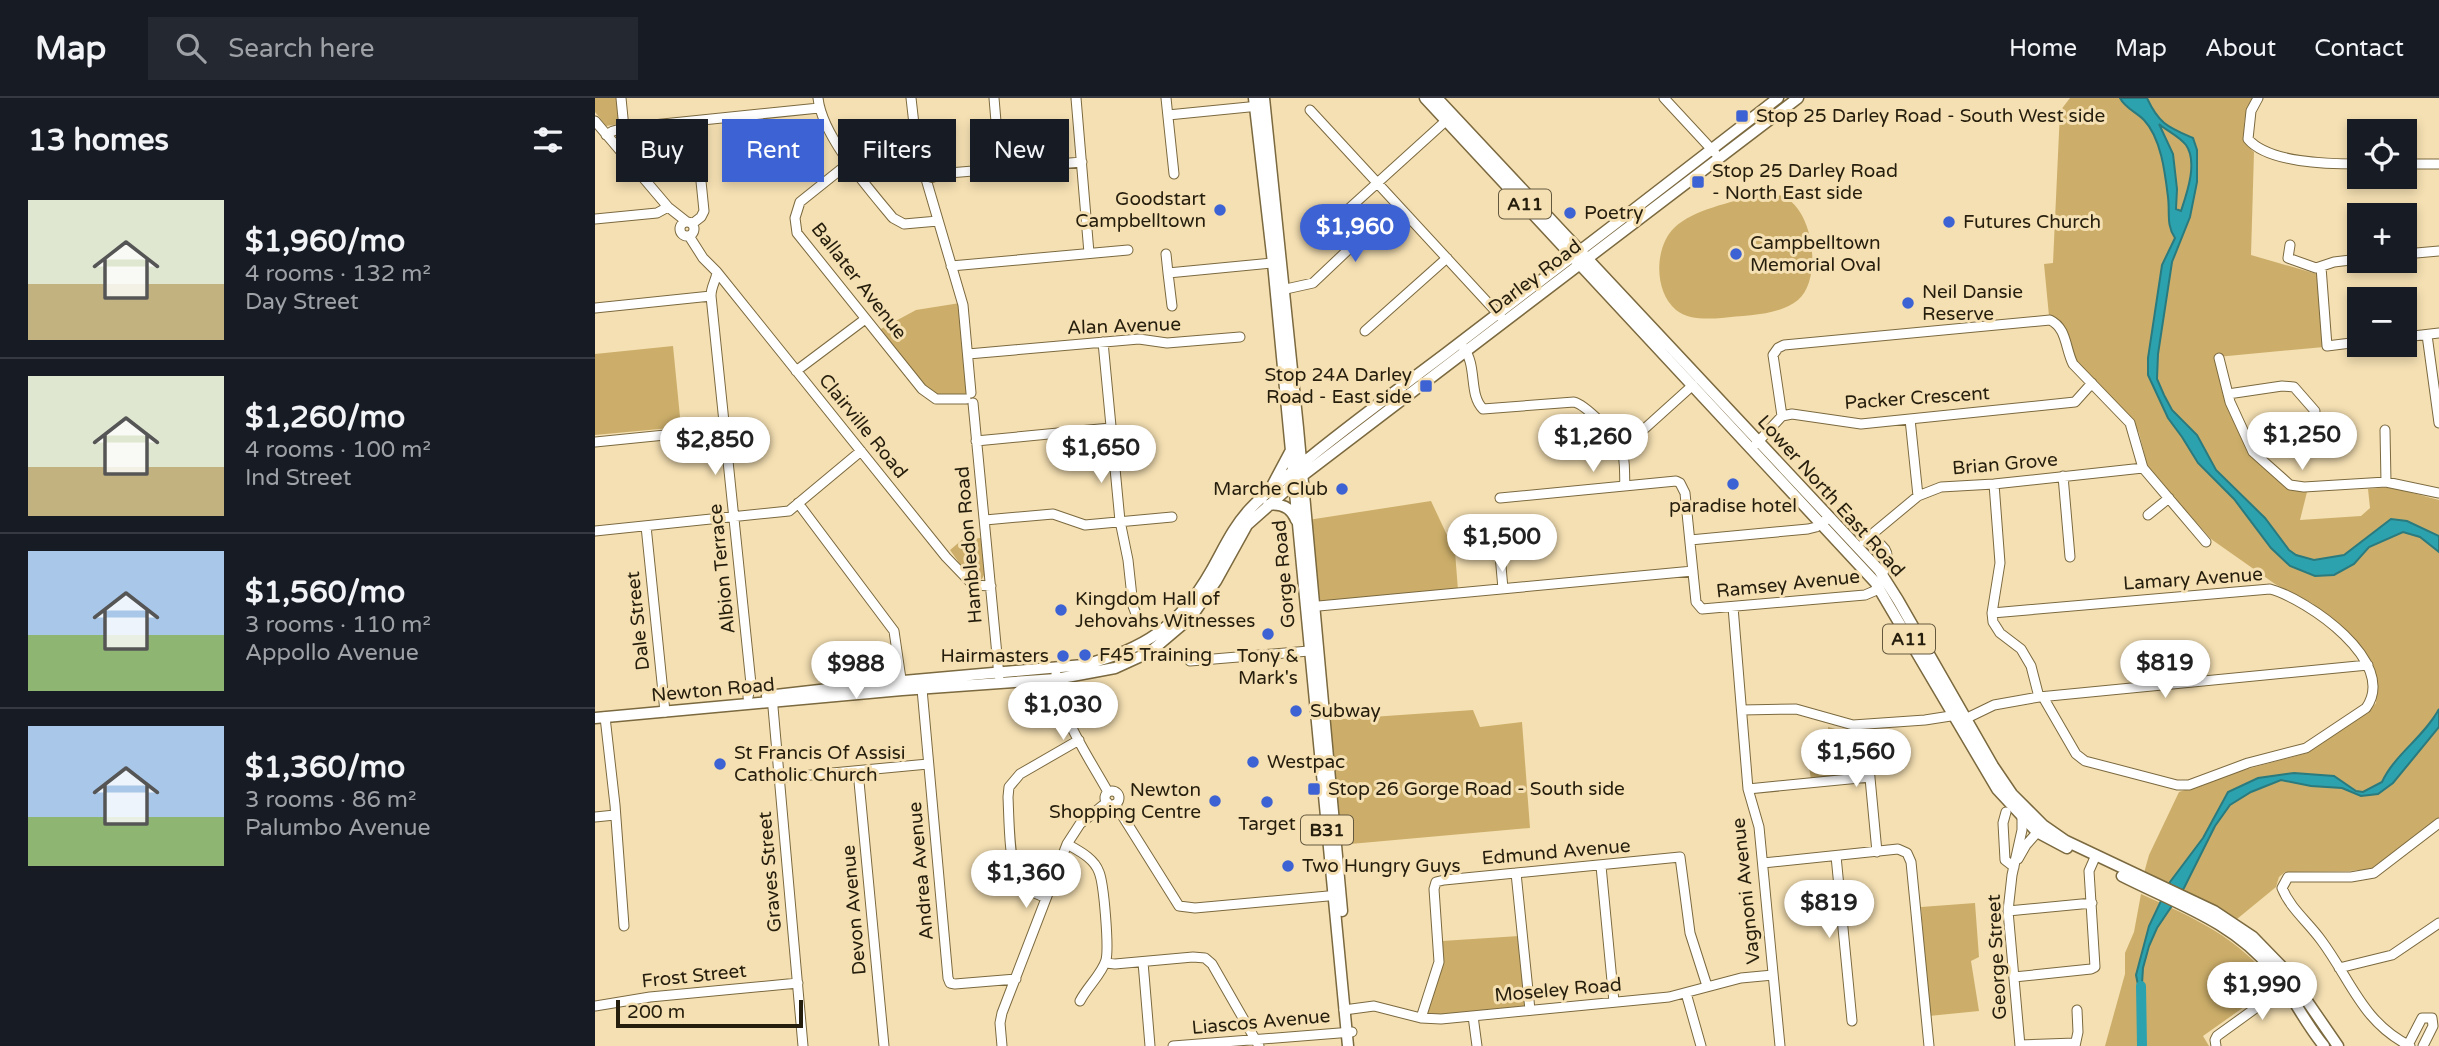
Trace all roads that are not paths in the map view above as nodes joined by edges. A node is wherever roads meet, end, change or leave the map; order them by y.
1 (621, 98) edge
2 (911, 98) edge
3 (994, 98) edge
4 (1076, 98) edge
5 (1166, 98) edge
6 (1425, 98) edge
7 (1437, 98) edge
8 (1664, 98) edge
9 (1778, 98) edge
10 (1798, 98) edge
11 (2258, 98) edge
12 (1259, 102) edge
13 (819, 103) edge
14 (1310, 110) dead end
15 (1168, 115) junction
16 (1449, 118) junction
17 (623, 119) edge
18 (913, 119) edge
19 (996, 119) edge
20 (708, 120) edge
21 (595, 121) edge
22 (616, 130) edge
23 (606, 135) junction
24 (838, 146) edge
25 (1711, 150) junction
26 (1720, 159) junction
27 (1082, 162) junction
28 (1069, 163) edge
29 (2347, 164) edge
30 (2417, 164) edge
31 (2439, 164) edge
32 (838, 172) edge
33 (1174, 174) dead end
34 (701, 182) edge
35 (865, 182) edge
36 (927, 182) edge
37 (1377, 183) junction
38 (666, 208) junction
39 (595, 219) edge
40 (938, 220) junction
41 (689, 228) junction
42 (1602, 234) junction
43 (1560, 235) junction
44 (1614, 239) junction
45 (2290, 245) dead end
46 (1128, 250) dead end
47 (2439, 251) edge
48 (1089, 253) junction
49 (2417, 253) edge
50 (1167, 254) dead end
51 (1447, 258) junction
52 (1581, 258) junction
53 (2347, 260) edge
54 (1273, 263) junction
55 (951, 266) junction
56 (2321, 267) junction
57 (717, 272) junction
58 (1168, 272) junction
59 (1557, 276) junction
60 (1611, 281) junction
61 (1597, 283) junction
62 (1280, 290) junction
63 (711, 296) junction
64 (1172, 306) dead end
65 (595, 308) edge
66 (1501, 318) junction
67 (864, 320) junction
68 (1365, 331) dead end
69 (2439, 333) edge
70 (2427, 335) junction
71 (2417, 336) edge
72 (1240, 337) dead end
73 (1103, 342) junction
74 (2347, 344) edge
75 (1463, 347) junction
76 (968, 354) junction
77 (2219, 359) dead end
78 (796, 371) junction
79 (2092, 383) junction
80 (1693, 385) junction
81 (2228, 394) junction
82 (970, 398) junction
83 (2315, 411) dead end
84 (1781, 416) junction
85 (1910, 419) junction
86 (2439, 423) edge
87 (1110, 428) junction
88 (1297, 428) junction
89 (725, 429) junction
90 (2385, 430) dead end
91 (976, 440) junction
92 (595, 442) edge
93 (1755, 444) junction
94 (1325, 445) junction
95 (1622, 449) junction
96 (861, 451) junction
97 (1290, 452) junction
98 (1322, 460) junction
99 (2143, 468) junction
100 (1297, 474) junction
101 (2063, 476) junction
102 (2386, 482) junction
103 (1994, 484) junction
104 (1625, 486) junction
105 (1268, 492) junction
106 (2439, 493) edge
107 (1304, 494) junction
108 (1918, 496) junction
109 (1500, 498) dead end
110 (2169, 498) junction
111 (798, 503) junction
112 (1268, 505) junction
113 (1809, 511) junction
114 (2148, 515) dead end
115 (734, 517) junction
116 (1172, 517) dead end
117 (985, 520) junction
118 (1826, 520) junction
119 (1120, 521) junction
120 (1297, 522) junction
121 (646, 526) junction
122 (1883, 526) junction
123 (1801, 530) junction
124 (595, 531) edge
125 (1690, 540) junction
126 (2206, 542) dead end
127 (1499, 543) dead end
128 (1861, 543) junction
129 (1881, 544) junction
130 (2070, 557) dead end
131 (1865, 570) junction
132 (1693, 571) junction
133 (1882, 575) junction
134 (991, 586) junction
135 (1503, 589) junction
136 (1879, 589) junction
137 (1309, 606) junction
138 (1733, 607) junction
139 (1992, 613) junction
140 (1138, 619) dead end
141 (1313, 650) junction
142 (1190, 661) dead end
143 (2368, 666) junction
144 (1056, 674) junction
145 (999, 679) junction
146 (902, 686) junction
147 (922, 689) junction
148 (748, 697) junction
149 (2041, 697) junction
150 (772, 699) junction
151 (1323, 708) junction
152 (665, 709) junction
153 (1742, 710) junction
154 (598, 716) edge
155 (1315, 718) junction
156 (1960, 718) junction
157 (1865, 725) junction
158 (1079, 740) junction
159 (928, 764) junction
160 (1324, 768) junction
161 (859, 771) junction
162 (1870, 777) junction
163 (779, 778) junction
164 (1748, 789) junction
165 (1110, 799) junction
166 (2005, 812) dead end
167 (615, 815) junction
168 (595, 817) edge
169 (2022, 818) junction
170 (2439, 823) edge
171 (2040, 829) junction
172 (1067, 844) junction
173 (1877, 852) junction
174 (1836, 856) junction
175 (2094, 858) junction
176 (1763, 863) junction
177 (1601, 866) junction
178 (2014, 867) junction
179 (1516, 873) junction
180 (1337, 896) junction
181 (1046, 898) junction
182 (2092, 903) junction
183 (2008, 911) junction
184 (2439, 923) edge
185 (624, 926) dead end
186 (1106, 962) junction
187 (1143, 962) junction
188 (2339, 968) junction
189 (1773, 975) junction
190 (2014, 977) junction
191 (1016, 979) junction
192 (798, 983) junction
193 (2289, 984) junction
194 (1707, 986) junction
195 (1686, 993) junction
196 (1080, 1001) dead end
197 (1614, 1002) junction
198 (595, 1006) edge
199 (1347, 1009) junction
200 (1529, 1010) junction
201 (2077, 1010) dead end
202 (1473, 1016) junction
203 (1421, 1018) junction
204 (1852, 1021) dead end
205 (1349, 1032) junction
206 (1257, 1043) edge
207 (2075, 1044) edge
208 (803, 1046) edge
209 (884, 1046) edge
210 (1002, 1046) edge
211 (1150, 1046) edge
212 (1173, 1046) edge
213 (1348, 1046) edge
214 (1354, 1046) edge
215 (1476, 1046) edge
216 (1701, 1046) edge
217 (1780, 1046) edge
218 (1929, 1046) edge
219 (2020, 1046) edge
220 (2216, 1046) edge
221 (2324, 1046) edge
222 (2338, 1046) edge
223 (2409, 1046) edge
224 (2423, 1046) edge

1 - 17 street
2 - 18 street, Hambledon Road
3 - 19 street
4 - 27 street
5 - 15 street
6 - 16 main road, Lower North East Road / A11
7 - 16 main road, Lower North East Road / A11
8 - 25 street
9 - 25 main road, Darley Road
10 - 26 main road, Darley Road
11 - 29 street
12 - 15 street
12 - 54 main road, Gorge Road / B31
12 - 62 main road, Gorge Road / B31
13 - 20 street
13 - 24 street
14 - 37 street
15 - 33 street
16 - 37 street
16 - 43 main road, Lower North East Road / A11
21 - 23 street, Clairville Road
22 - 23 street
23 - 38 street, Clairville Road
25 - 26 street
25 - 42 main road, Darley Road
26 - 44 main road, Darley Road
27 - 28 street
27 - 48 street
30 - 31 street
32 - 67 street, Ballater Avenue
34 - 41 street
35 - 40 street
36 - 40 street, Hambledon Road
37 - 51 street
37 - 62 street
38 - 39 street
38 - 41 street, Clairville Road
40 - 55 street, Hambledon Road
41 - 57 street, Clairville Road
42 - 43 main road
42 - 52 main road, Darley Road
43 - 52 main road, Lower North East Road / A11
43 - 59 main road
44 - 52 main road, Darley Road
44 - 60 main road
45 - 56 street
46 - 48 street
47 - 49 street
48 - 55 street
50 - 58 street
51 - 66 street
51 - 68 street
52 - 59 main road, Darley Road
52 - 60 main road, Lower North East Road / A11
52 - 61 main road, Lower North East Road / A11
53 - 56 street
54 - 58 street
54 - 62 main road, Gorge Road / B31
55 - 76 street, Hambledon Road
56 - 74 street
57 - 63 street, Albion Terrace
57 - 78 street, Clairville Road
58 - 64 street
59 - 61 main road
59 - 66 main road, Darley Road
60 - 93 main road, Lower North East Road / A11
61 - 80 main road, Lower North East Road / A11
62 - 88 main road, Gorge Road / B31
62 - 97 main road, Gorge Road / B31
63 - 65 street
63 - 89 street, Albion Terrace
66 - 75 main road, Darley Road
67 - 78 street
67 - 82 street, Ballater Avenue
69 - 70 street
70 - 71 street
70 - 86 street
72 - 73 street, Alan Avenue
73 - 76 street, Alan Avenue
73 - 87 street
75 - 94 main road, Darley Road
75 - 95 street
75 - 98 main road, Darley Road
76 - 82 street, Hambledon Road
77 - 81 street
78 - 96 street, Clairville Road
79 - 84 street
79 - 85 street, Packer Crescent
79 - 99 street
80 - 93 main road, Lower North East Road / A11
80 - 95 street
81 - 83 street
81 - 102 street
82 - 91 street, Hambledon Road
84 - 85 street, Packer Crescent
84 - 93 street
85 - 108 street
87 - 91 street
87 - 119 street
88 - 94 main road
88 - 100 main road, Gorge Road / B31
89 - 92 street
89 - 115 street, Albion Terrace
90 - 102 street
91 - 117 street, Hambledon Road
93 - 113 main road, Lower North East Road / A11
93 - 118 main road, Lower North East Road / A11
94 - 100 main road, Darley Road
95 - 104 street
96 - 111 street
96 - 134 street, Clairville Road
97 - 100 main road, Gorge Road / B31
97 - 105 main road
98 - 100 main road, Darley Road
98 - 107 main road
99 - 101 street, Brian Grove
99 - 110 street
100 - 105 main road, Newton Road
100 - 107 main road, Gorge Road / B31
100 - 112 main road, Newton Road
100 - 120 main road, Gorge Road / B31
101 - 103 street, Brian Grove
101 - 130 street
102 - 106 street
103 - 108 street, Brian Grove
103 - 139 street
104 - 109 street
104 - 125 street
105 - 144 main road, Newton Road
107 - 137 main road, Gorge Road / B31
108 - 122 street, Brian Grove
110 - 114 street
110 - 126 street
111 - 115 street
111 - 146 street
112 - 120 main road
112 - 144 main road, Newton Road
113 - 118 main road, Lower North East Road / A11
113 - 123 street
115 - 121 street
115 - 148 street, Albion Terrace
116 - 119 street
117 - 119 street
117 - 134 street, Hambledon Road
118 - 123 street
118 - 128 main road, Lower North East Road / A11
118 - 131 main road, Lower North East Road / A11
119 - 140 street
120 - 137 main road, Gorge Road / B31
121 - 124 street
121 - 152 street, Dale Street
122 - 128 street, Brian Grove
122 - 129 street
123 - 125 street
125 - 132 street
127 - 135 street
128 - 129 street
128 - 133 main road, Lower North East Road / A11
129 - 133 street
131 - 133 main road
131 - 136 main road, Lower North East Road / A11
132 - 135 street
132 - 138 street, Ramsey Avenue
133 - 156 main road, Lower North East Road / A11
134 - 145 street, Hambledon Road
135 - 137 street
136 - 138 street, Ramsey Avenue
136 - 156 main road, Lower North East Road / A11
137 - 141 main road, Gorge Road / B31
138 - 153 street, Vagnoni Avenue
139 - 143 street, Lamary Avenue
139 - 149 street
141 - 142 street
141 - 151 main road, Gorge Road / B31
141 - 155 main road, Gorge Road / B31
143 - 149 street
143 - 149 street
144 - 145 main road, Newton Road
144 - 158 street
145 - 146 main road, Newton Road
145 - 147 main road, Newton Road
146 - 147 main road, Newton Road
146 - 150 main road, Newton Road
147 - 159 street, Andrea Avenue
148 - 150 main road, Newton Road
148 - 152 main road, Newton Road
149 - 156 street
150 - 152 main road, Newton Road
150 - 163 street, Graves Street
151 - 155 main road
151 - 160 main road, Gorge Road / B31
152 - 154 main road, Newton Road
153 - 157 street
153 - 164 street, Vagnoni Avenue
154 - 167 street
155 - 160 main road, Gorge Road / B31
156 - 157 street
156 - 169 main road, Lower North East Road / A11
156 - 171 main road, Lower North East Road / A11
157 - 162 street
158 - 165 street
158 - 181 street
159 - 161 street
159 - 191 street, Andrea Avenue
160 - 180 main road, Gorge Road / B31
161 - 163 street
161 - 209 street, Devon Avenue
162 - 164 street
162 - 173 street
163 - 192 street, Graves Street
164 - 176 street, Vagnoni Avenue
165 - 172 street
165 - 180 street
166 - 178 street
167 - 168 street
167 - 185 street
169 - 171 main road, Lower North East Road / A11
169 - 178 street, George Street
170 - 188 street
171 - 175 main road, Lower North East Road / A11
171 - 178 street, George Street
172 - 181 street
172 - 186 street
173 - 174 street
173 - 218 street
174 - 176 street
174 - 204 street
175 - 182 street
175 - 193 main road, Lower North East Road / A11
176 - 189 street, Vagnoni Avenue
177 - 179 street, Edmund Avenue
177 - 194 street, Edmund Avenue
177 - 197 street
178 - 183 street, George Street
179 - 200 street
179 - 203 street, Edmund Avenue
180 - 199 main road, Gorge Road / B31
181 - 191 street
182 - 183 street
182 - 190 street
183 - 190 street, George Street
184 - 188 street
186 - 187 street
186 - 196 street
187 - 206 street
187 - 211 street
188 - 223 street
189 - 194 street, Moseley Road
189 - 217 street, Vagnoni Avenue
190 - 219 street, George Street
191 - 210 street
192 - 198 street, Frost Street
192 - 208 street, Graves Street
193 - 220 street
193 - 221 main road, Lower North East Road / A11
193 - 222 main road, Lower North East Road / A11
194 - 195 street, Moseley Road
195 - 197 street, Moseley Road
195 - 216 street
197 - 200 street, Moseley Road
199 - 203 street, Moseley Road
199 - 205 main road, Gorge Road / B31
200 - 202 street, Moseley Road
201 - 207 street
202 - 203 street, Moseley Road
202 - 215 street
205 - 206 street, Liascos Avenue
205 - 213 main road, Gorge Road / B31
205 - 214 main road, Gorge Road / B31
206 - 212 street, Liascos Avenue
207 - 219 street
223 - 224 street

